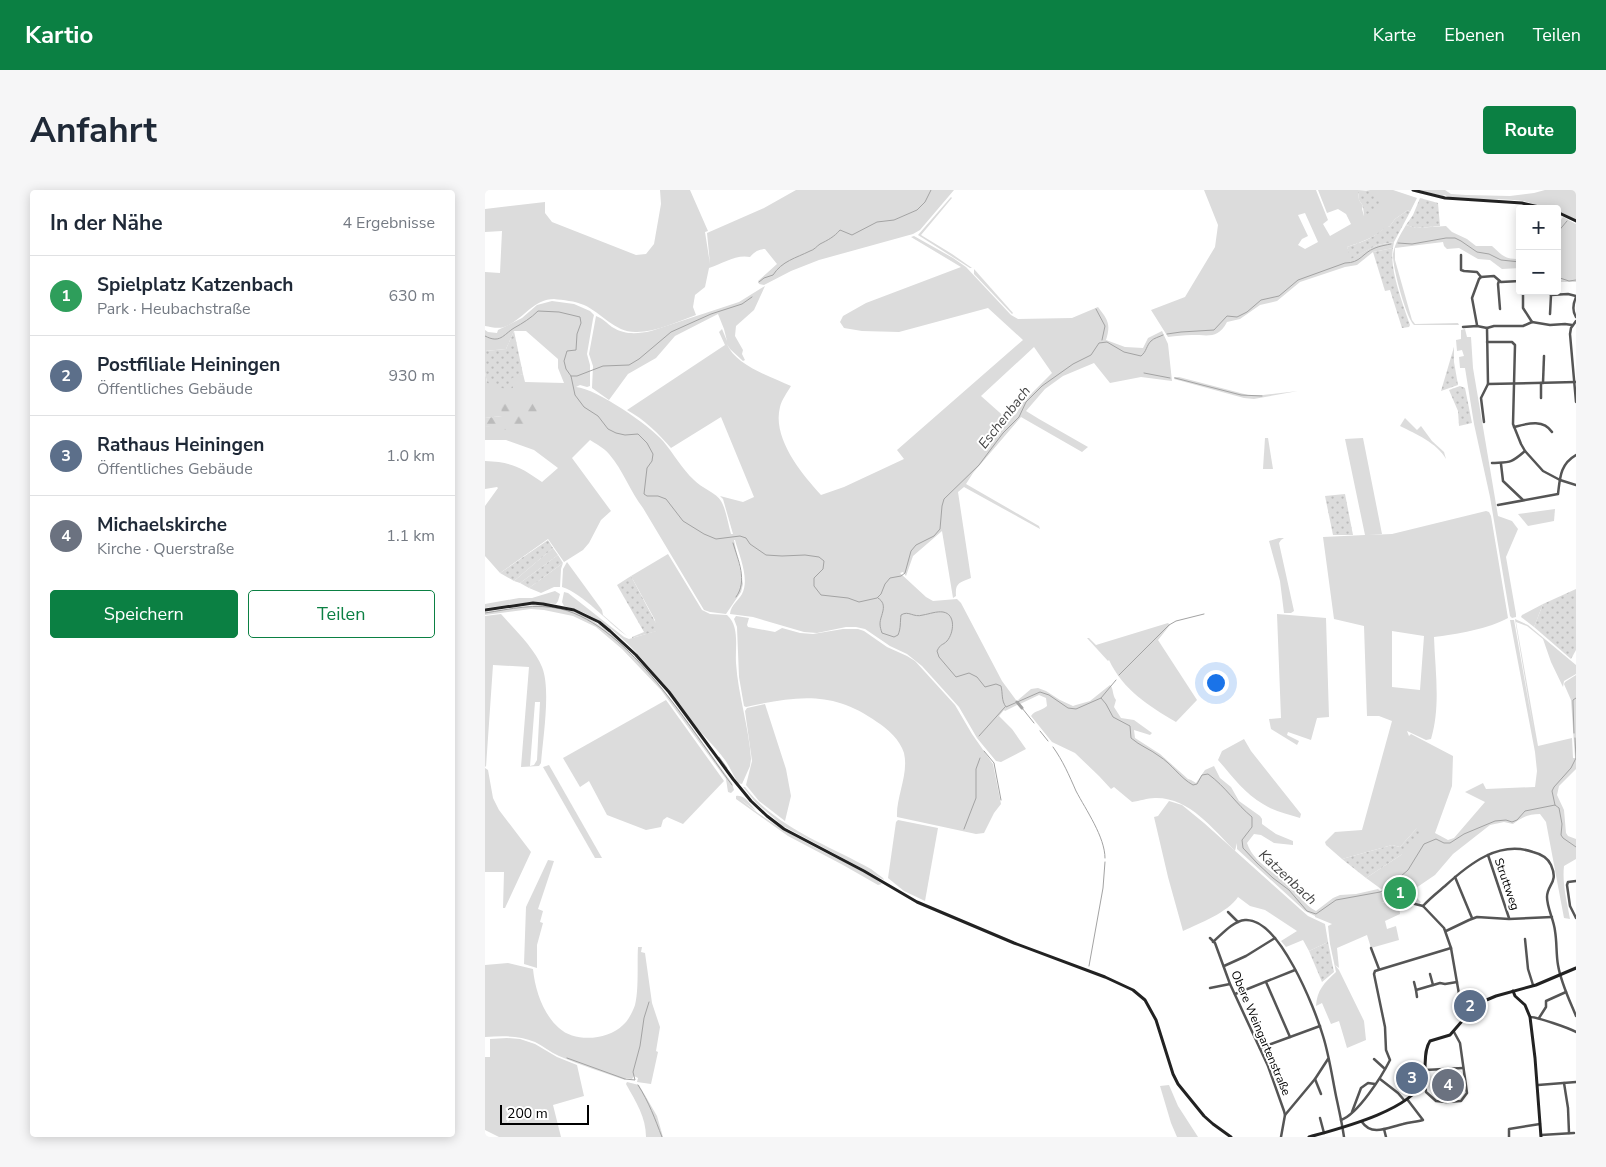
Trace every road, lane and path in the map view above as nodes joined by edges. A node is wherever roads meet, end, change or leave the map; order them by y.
1 (1413, 190) edge
2 (1531, 205) edge
3 (1561, 214) edge
4 (1576, 221) edge
5 (1461, 255) dead end
6 (1481, 277) junction
7 (1499, 281) junction
8 (1516, 281) edge
9 (1561, 294) edge
10 (1523, 295) edge
11 (1551, 295) edge
12 (1576, 297) edge
13 (1500, 309) dead end
14 (1550, 314) dead end
15 (1576, 319) edge
16 (1532, 322) junction
17 (1572, 325) junction
18 (1477, 326) junction
19 (1463, 327) dead end
20 (1487, 328) junction
21 (1487, 342) junction
22 (1544, 356) dead end
23 (1575, 382) edge
24 (1515, 383) junction
25 (1542, 383) junction
26 (1487, 384) junction
27 (1541, 398) dead end
28 (1576, 402) edge
29 (1484, 422) dead end
30 (1514, 427) junction
31 (1551, 432) dead end
32 (1525, 451) junction
33 (1576, 455) edge
34 (1493, 463) dead end
35 (1501, 464) junction
36 (1560, 480) junction
37 (1576, 485) edge
38 (1523, 500) junction
39 (1498, 505) dead end
40 (485, 610) edge
41 (1488, 855) junction
42 (1455, 877) junction
43 (1576, 881) edge
44 (1391, 898) dead end
45 (1423, 906) junction
46 (1228, 912) dead end
47 (1552, 917) junction
48 (1472, 918) junction
49 (1509, 918) junction
50 (1576, 918) edge
51 (1238, 922) junction
52 (1446, 931) junction
53 (1210, 938) dead end
54 (1275, 938) junction
55 (1525, 939) dead end
56 (1213, 942) junction
57 (1371, 948) dead end
58 (1451, 948) junction
59 (1224, 966) junction
60 (1576, 968) edge
61 (1379, 969) junction
62 (1295, 970) junction
63 (1430, 974) dead end
64 (1560, 974) junction
65 (1266, 982) junction
66 (1414, 982) dead end
67 (1457, 982) junction
68 (1231, 984) junction
69 (1433, 985) junction
70 (1533, 985) junction
71 (1210, 988) dead end
72 (1416, 990) junction
73 (1513, 991) junction
74 (1566, 992) junction
75 (1235, 994) junction
76 (1417, 997) dead end
77 (1469, 1013) junction
78 (1576, 1016) edge
79 (1530, 1017) junction
80 (1539, 1018) junction
81 (1320, 1026) junction
82 (1454, 1032) junction
83 (1576, 1032) edge
84 (1290, 1037) junction
85 (1260, 1048) junction
86 (1328, 1058) junction
87 (1374, 1059) dead end
88 (1463, 1068) junction
89 (1385, 1069) junction
90 (1425, 1070) junction
91 (1315, 1079) junction
92 (1379, 1079) junction
93 (1423, 1080) junction
94 (1576, 1082) edge
95 (1564, 1083) junction
96 (1375, 1084) junction
97 (1537, 1086) junction
98 (1321, 1094) dead end
99 (1406, 1099) junction
100 (1351, 1113) junction
101 (1285, 1115) junction
102 (1319, 1118) dead end
103 (1341, 1120) junction
104 (1362, 1122) junction
105 (1540, 1124) junction
106 (1343, 1127) junction
107 (1384, 1129) junction
108 (1324, 1133) junction
109 (1569, 1133) junction
110 (1574, 1133) dead end
111 (1565, 1135) edge
112 (1541, 1136) edge
113 (1231, 1137) edge
114 (1281, 1137) edge
115 (1309, 1137) edge
116 (1344, 1137) edge
117 (1386, 1137) edge
118 (1509, 1137) edge

1 - 2 main road
3 - 4 main road
5 - 6 street
6 - 7 street
6 - 18 street
7 - 8 street
7 - 13 street
9 - 12 street
10 - 16 street
11 - 14 street
12 - 15 street
15 - 17 street
16 - 17 street
16 - 20 street
17 - 23 street
18 - 19 street
18 - 20 street
20 - 21 street
21 - 24 street
21 - 26 street
22 - 25 street
23 - 25 street
23 - 28 street
24 - 25 street
24 - 26 street
24 - 30 street
25 - 27 street
26 - 29 street
30 - 31 street
30 - 32 street
32 - 35 street
32 - 36 street
33 - 36 street
34 - 35 street
35 - 38 street
36 - 37 street
36 - 38 street
38 - 39 street
40 - 113 main road
41 - 42 street
41 - 47 street
41 - 49 street, Struttweg
42 - 45 street
42 - 48 street
43 - 50 street
44 - 45 street
45 - 52 street
46 - 51 street
47 - 49 street
47 - 64 street
48 - 49 street
48 - 52 street
51 - 54 street
51 - 56 street
52 - 58 street
53 - 56 street, Obere Weingartenstraße
54 - 59 street
54 - 62 street
55 - 70 street
56 - 59 street, Obere Weingartenstraße
57 - 61 street
58 - 61 street
58 - 67 street
59 - 68 street, Obere Weingartenstraße
60 - 64 main road
61 - 89 street
62 - 65 street
62 - 81 street
63 - 69 street
64 - 70 main road
64 - 74 street
65 - 75 street
65 - 84 street
66 - 72 street
67 - 69 street
67 - 77 street
68 - 71 street
68 - 75 street, Obere Weingartenstraße
69 - 72 street
70 - 73 main road
72 - 76 street
73 - 77 main road
73 - 79 main road
74 - 78 street
74 - 80 street
75 - 85 street, Obere Weingartenstraße
77 - 82 main road
79 - 80 street
79 - 97 main road
80 - 83 street
81 - 84 street
81 - 86 street
82 - 88 street
82 - 90 main road
84 - 85 street
85 - 101 street, Obere Weingartenstraße
86 - 91 street
86 - 103 street
87 - 89 street
88 - 90 street
88 - 93 street
89 - 92 street
90 - 93 main road
91 - 98 street
91 - 101 street
92 - 96 street
92 - 99 street
93 - 99 main road
94 - 95 street
95 - 97 street
95 - 109 street
96 - 100 street
96 - 100 street
97 - 105 main road
99 - 104 main road
99 - 107 street
100 - 103 street
101 - 114 street, Obere Weingartenstraße
102 - 108 street
103 - 106 street
104 - 106 main road
104 - 107 street
105 - 112 main road
105 - 118 street
106 - 108 main road
106 - 116 street
107 - 117 street
108 - 115 main road
109 - 110 street
109 - 111 street
111 - 112 street

